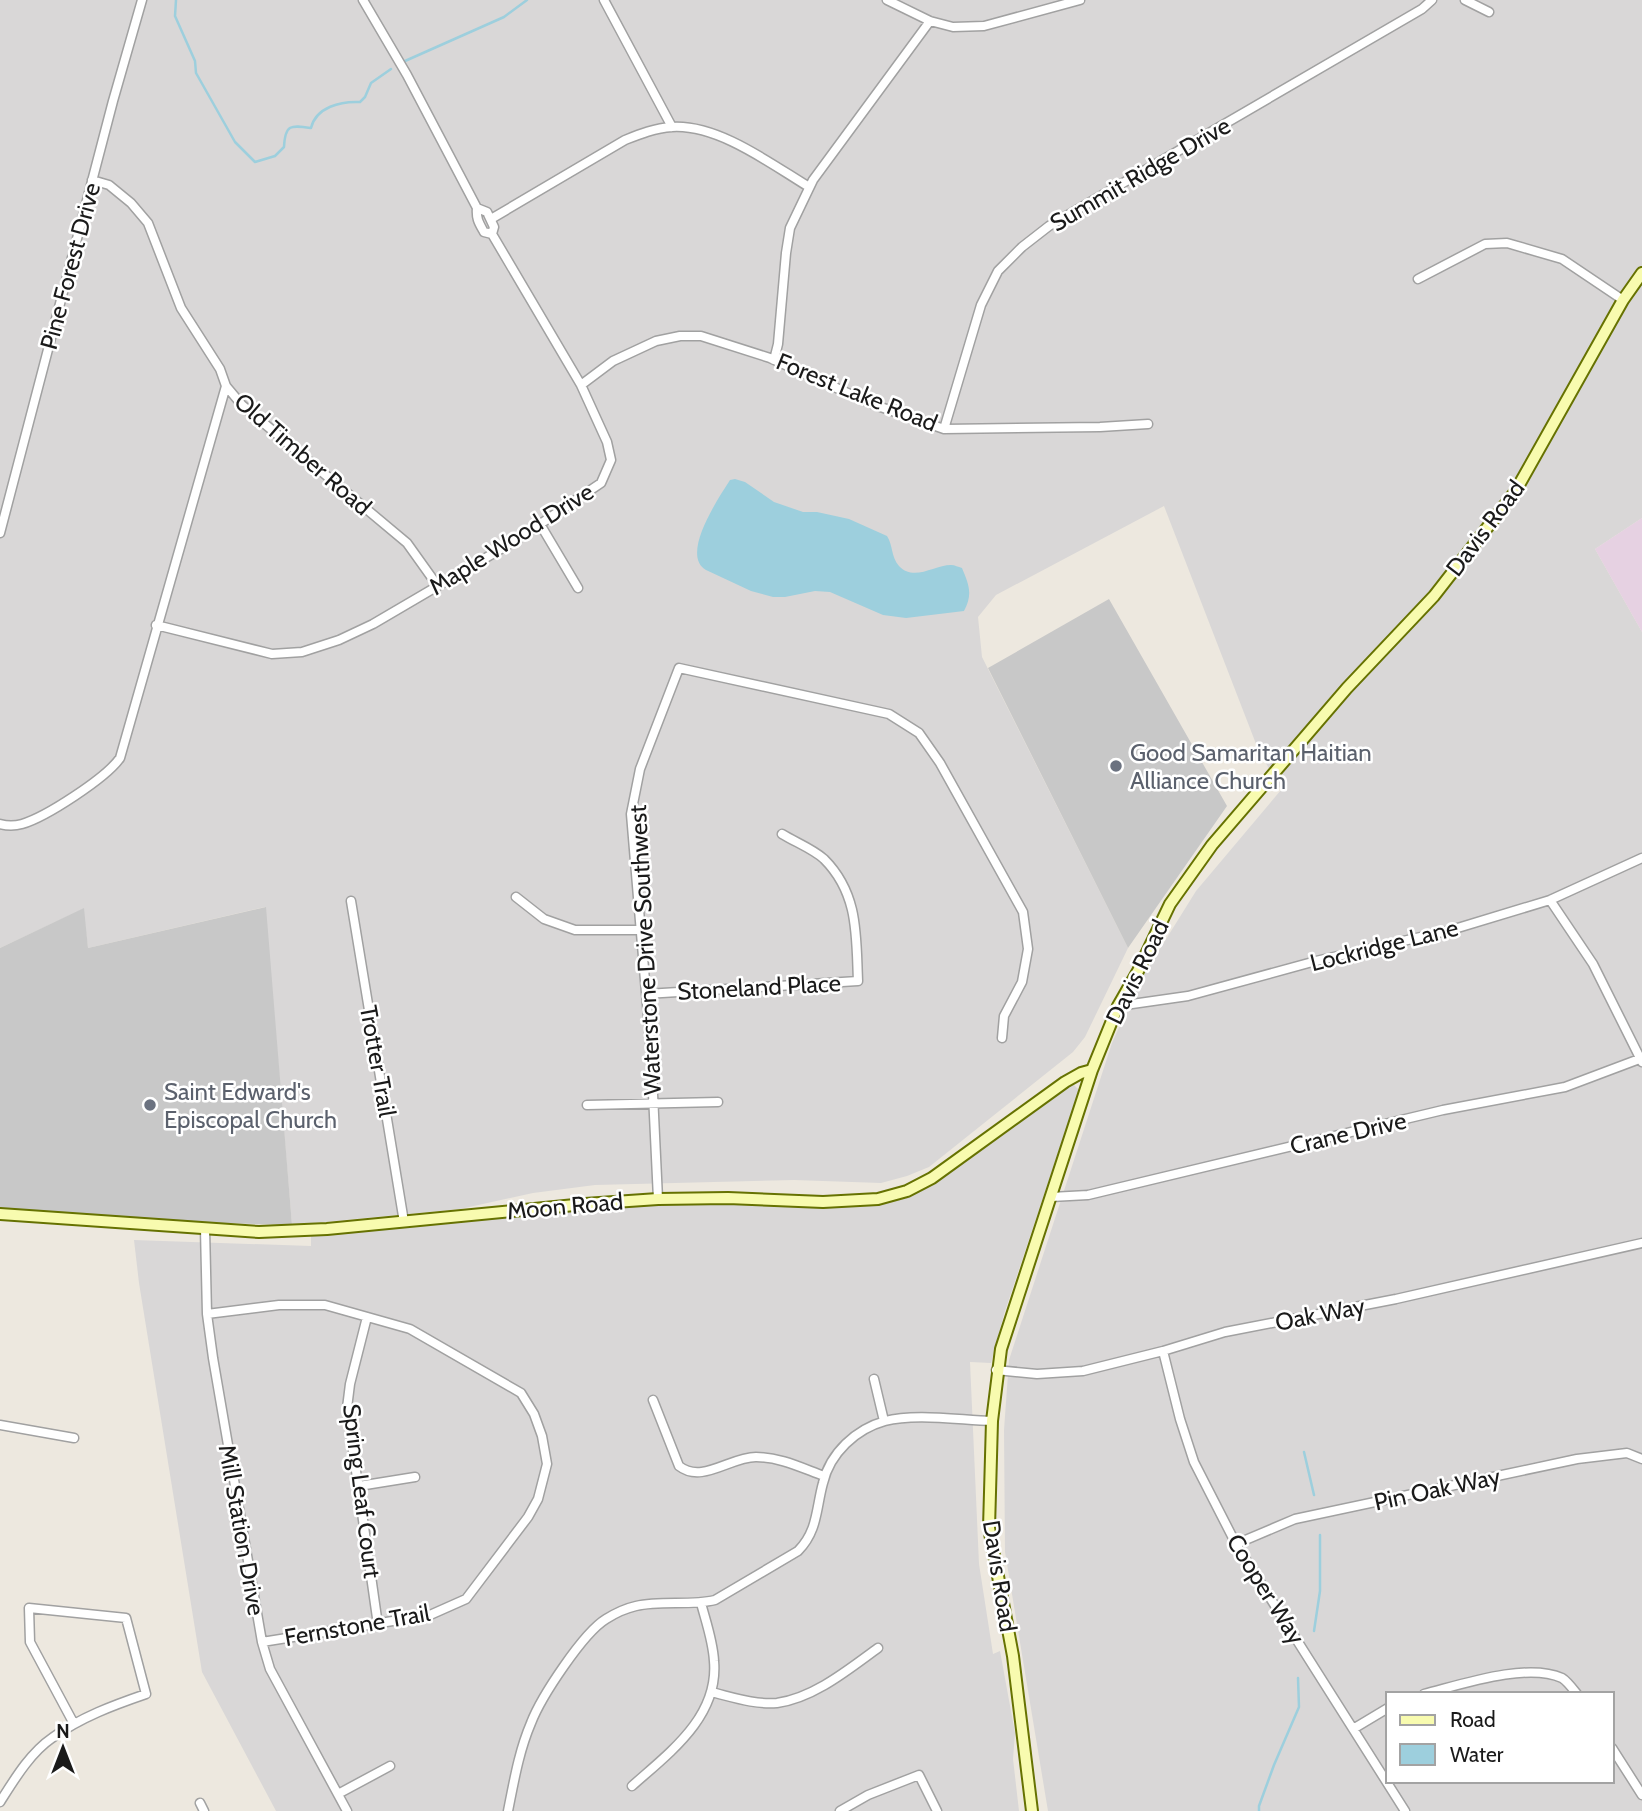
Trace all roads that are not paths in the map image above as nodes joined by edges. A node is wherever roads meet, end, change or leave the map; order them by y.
1 (142, 0) edge
2 (363, 0) edge
3 (604, 0) edge
4 (887, 0) edge
5 (1080, 0) edge
6 (1432, 0) edge
7 (1465, 0) edge
8 (1489, 12) dead end
9 (930, 21) junction
10 (672, 127) junction
11 (92, 180) junction
12 (809, 187) junction
13 (477, 208) junction
14 (491, 219) junction
15 (492, 234) junction
16 (1642, 273) edge
17 (1418, 279) dead end
18 (1623, 300) junction
19 (774, 360) junction
20 (581, 385) junction
21 (226, 386) junction
22 (1148, 424) dead end
23 (944, 429) junction
24 (540, 524) junction
25 (0, 533) edge
26 (438, 585) junction
27 (578, 588) dead end
28 (156, 625) junction
29 (0, 824) edge
30 (782, 834) dead end
31 (1642, 858) edge
32 (516, 897) dead end
33 (1550, 900) junction
34 (351, 901) dead end
35 (641, 930) junction
36 (646, 994) junction
37 (1118, 1006) junction
38 (1002, 1038) dead end
39 (1641, 1060) edge
40 (1093, 1070) junction
41 (718, 1102) dead end
42 (654, 1103) junction
43 (587, 1105) dead end
44 (1051, 1197) junction
45 (658, 1199) junction
46 (0, 1214) edge
47 (404, 1222) junction
48 (205, 1229) junction
49 (1642, 1243) edge
50 (207, 1314) junction
51 (367, 1317) junction
52 (1163, 1351) junction
53 (996, 1370) junction
54 (874, 1378) dead end
55 (653, 1399) dead end
56 (884, 1421) junction
57 (992, 1421) junction
58 (0, 1425) edge
59 (74, 1438) dead end
60 (1642, 1459) edge
61 (824, 1476) junction
62 (415, 1477) dead end
63 (359, 1486) junction
64 (1236, 1544) junction
65 (701, 1603) junction
66 (377, 1625) junction
67 (262, 1642) junction
68 (878, 1648) dead end
69 (711, 1692) junction
70 (1432, 1692) edge
71 (1575, 1692) edge
72 (1386, 1709) edge
73 (74, 1724) junction
74 (1353, 1729) junction
75 (1614, 1751) edge
76 (390, 1766) dead end
77 (1386, 1781) edge
78 (1387, 1783) edge
79 (632, 1786) dead end
80 (338, 1794) junction
81 (1642, 1795) edge
82 (0, 1802) edge
83 (347, 1811) edge
84 (508, 1811) edge
85 (840, 1811) edge
86 (937, 1811) edge
87 (1032, 1811) edge
88 (1405, 1811) edge

1 - 11 street, Pine Forest Drive
2 - 13 street, Maple Wood Drive
3 - 10 street
4 - 9 street
5 - 9 street
6 - 23 street, Summit Ridge Drive
7 - 8 street
9 - 12 street
10 - 12 street
10 - 14 street
11 - 21 street, Old Timber Road
11 - 25 street, Pine Forest Drive
12 - 19 street
13 - 14 street, Maple Wood Drive
13 - 15 street, Maple Wood Drive
14 - 15 street, Maple Wood Drive
15 - 20 street, Maple Wood Drive
16 - 18 street, Davis Road
17 - 18 street
18 - 37 street, Davis Road
19 - 20 street, Forest Lake Road
19 - 23 street, Forest Lake Road
20 - 24 street, Maple Wood Drive
21 - 26 street, Old Timber Road
21 - 28 street
22 - 23 street, Forest Lake Road
24 - 26 street, Maple Wood Drive
24 - 27 street
26 - 28 street, Maple Wood Drive
28 - 29 street
30 - 36 street, Stoneland Place
31 - 33 street, Lockridge Lane
32 - 35 street
33 - 37 street, Lockridge Lane
33 - 39 street
34 - 47 street, Trotter Trail
35 - 36 street, Waterstone Drive Southwest
35 - 38 street, Waterstone Drive Southwest
36 - 42 street, Waterstone Drive Southwest
37 - 40 street, Davis Road
39 - 44 street, Crane Drive
40 - 44 street, Davis Road
40 - 45 street, Moon Road
41 - 42 street
42 - 43 street
42 - 45 street, Waterstone Drive Southwest
44 - 53 street, Davis Road
45 - 47 street, Moon Road
46 - 48 street, Moon Road
47 - 48 street, Moon Road
48 - 50 street, Mill Station Drive
49 - 52 street, Oak Way
50 - 51 street, Fernstone Trail
50 - 67 street, Mill Station Drive
51 - 63 street, Spring Leaf Court
51 - 66 street, Fernstone Trail
52 - 53 street, Oak Way
52 - 64 street, Cooper Way
53 - 57 street, Davis Road
54 - 56 street
55 - 61 street
56 - 57 street
56 - 61 street
57 - 87 street, Davis Road
58 - 59 street
60 - 64 street, Pin Oak Way
61 - 65 street
62 - 63 street
63 - 66 street, Spring Leaf Court
64 - 74 street, Cooper Way
65 - 69 street
65 - 84 street
66 - 67 street, Fernstone Trail
67 - 80 street, Mill Station Drive
68 - 69 street
69 - 79 street
70 - 71 street
72 - 74 street
73 - 73 street
73 - 82 street
74 - 77 street, Cooper Way
75 - 81 street
76 - 80 street
78 - 88 street, Cooper Way
80 - 83 street, Mill Station Drive
85 - 86 street

